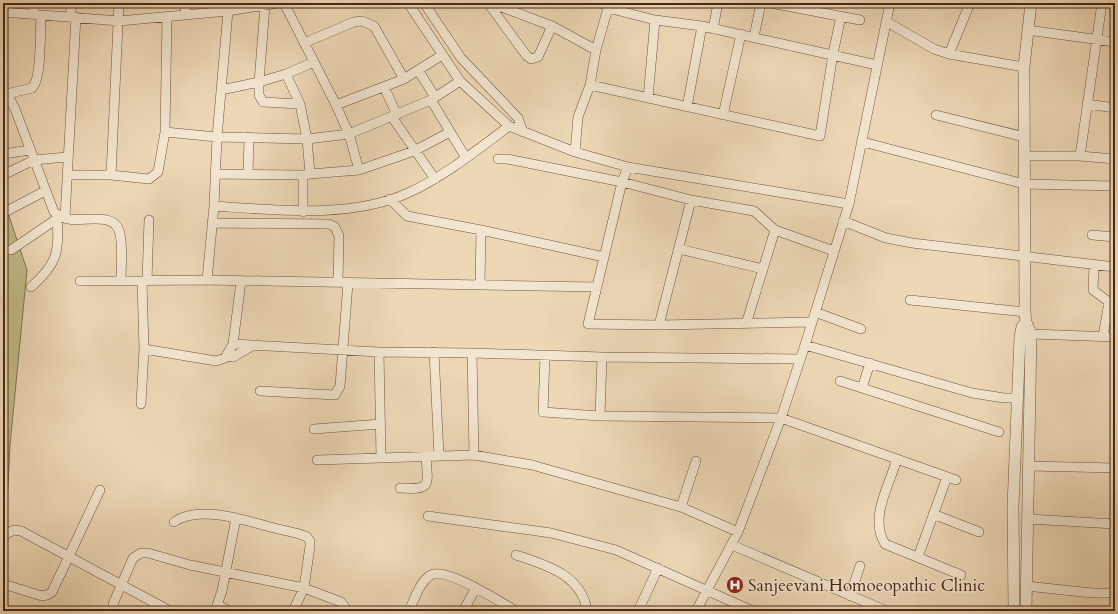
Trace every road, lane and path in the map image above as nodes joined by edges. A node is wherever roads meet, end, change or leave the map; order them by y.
1 (34, 3) edge
2 (72, 3) edge
3 (119, 3) edge
4 (185, 3) edge
5 (284, 3) edge
6 (408, 3) edge
7 (424, 3) edge
8 (490, 3) edge
9 (718, 3) edge
10 (761, 3) edge
11 (771, 3) edge
12 (890, 3) edge
13 (970, 3) edge
14 (1031, 3) edge
15 (1102, 3) edge
16 (271, 4) edge
17 (605, 5) edge
18 (228, 11) junction
19 (3, 12) edge
20 (38, 15) junction
21 (186, 15) junction
22 (841, 16) junction
23 (73, 17) junction
24 (167, 17) junction
25 (426, 18) junction
26 (655, 20) junction
27 (860, 20) dead end
28 (119, 21) junction
29 (887, 22) junction
30 (552, 26) junction
31 (702, 26) junction
32 (713, 28) junction
33 (1028, 30) junction
34 (741, 34) junction
35 (754, 37) junction
36 (441, 39) junction
37 (1096, 39) junction
38 (1115, 42) edge
39 (304, 43) junction
40 (596, 50) junction
41 (442, 54) junction
42 (833, 54) junction
43 (949, 54) junction
44 (314, 62) junction
45 (877, 64) junction
46 (1024, 67) junction
47 (418, 70) junction
48 (286, 74) junction
49 (404, 79) junction
50 (460, 81) junction
51 (259, 82) junction
52 (590, 85) junction
53 (384, 87) junction
54 (222, 90) junction
55 (4, 92) edge
56 (433, 98) junction
57 (648, 98) junction
58 (491, 100) junction
59 (300, 104) junction
60 (336, 104) junction
61 (1087, 104) junction
62 (687, 107) junction
63 (1115, 108) edge
64 (723, 115) junction
65 (936, 115) dead end
66 (395, 116) junction
67 (509, 126) junction
68 (165, 132) junction
69 (450, 132) junction
70 (523, 132) junction
71 (349, 134) junction
72 (217, 137) junction
73 (249, 137) junction
74 (1025, 137) junction
75 (307, 139) junction
76 (863, 142) junction
77 (30, 150) junction
78 (414, 151) junction
79 (575, 152) junction
80 (3, 154) edge
81 (1024, 156) junction
82 (1080, 156) junction
83 (67, 157) junction
84 (466, 158) junction
85 (498, 159) dead end
86 (1115, 159) edge
87 (34, 160) junction
88 (628, 167) junction
89 (359, 170) junction
90 (215, 174) junction
91 (248, 174) junction
92 (306, 174) junction
93 (3, 175) edge
94 (67, 175) junction
95 (111, 175) junction
96 (435, 179) junction
97 (622, 182) junction
98 (1024, 184) junction
99 (1115, 186) edge
100 (45, 191) junction
101 (390, 199) junction
102 (691, 200) junction
103 (849, 204) junction
104 (214, 208) junction
105 (304, 212) junction
106 (3, 213) edge
107 (61, 218) junction
108 (149, 220) dead end
109 (843, 221) junction
110 (212, 222) junction
111 (481, 230) junction
112 (775, 230) junction
113 (1092, 235) dead end
114 (1115, 237) edge
115 (679, 249) junction
116 (11, 250) dead end
117 (834, 251) junction
118 (604, 257) junction
119 (1025, 258) junction
120 (1094, 266) junction
121 (1115, 267) edge
122 (763, 269) junction
123 (121, 280) junction
124 (207, 280) junction
125 (80, 281) dead end
126 (144, 281) junction
127 (241, 281) junction
128 (338, 282) junction
129 (348, 283) junction
130 (480, 285) junction
131 (31, 287) dead end
132 (597, 287) junction
133 (910, 300) dead end
134 (815, 312) junction
135 (1026, 317) junction
136 (812, 322) junction
137 (746, 324) junction
138 (659, 326) junction
139 (861, 329) dead end
140 (1031, 334) junction
141 (1103, 336) junction
142 (1115, 337) edge
143 (233, 344) junction
144 (254, 345) junction
145 (805, 345) junction
146 (144, 349) junction
147 (344, 351) junction
148 (379, 352) junction
149 (434, 352) junction
150 (472, 353) junction
151 (545, 355) junction
152 (226, 356) junction
153 (602, 357) junction
154 (800, 359) junction
155 (870, 363) junction
156 (840, 381) dead end
157 (862, 388) junction
158 (260, 391) dead end
159 (1018, 398) junction
160 (141, 404) dead end
161 (600, 416) junction
162 (781, 418) junction
163 (380, 424) junction
164 (314, 429) dead end
165 (999, 432) dead end
166 (474, 455) junction
167 (439, 456) junction
168 (381, 457) junction
169 (426, 457) junction
170 (897, 459) junction
171 (317, 460) dead end
172 (696, 461) dead end
173 (1030, 466) junction
174 (1115, 468) edge
175 (947, 477) junction
176 (956, 480) dead end
177 (400, 488) dead end
178 (100, 490) dead end
179 (681, 507) junction
180 (933, 514) junction
181 (428, 516) dead end
182 (236, 518) junction
183 (1028, 519) junction
184 (174, 522) dead end
185 (1115, 524) edge
186 (738, 532) junction
187 (979, 532) dead end
188 (3, 538) edge
189 (732, 545) junction
190 (516, 555) dead end
191 (69, 556) junction
192 (918, 557) junction
193 (860, 566) dead end
194 (658, 568) junction
195 (226, 573) junction
196 (961, 575) dead end
197 (121, 583) junction
198 (3, 584) edge
199 (1026, 586) junction
200 (304, 588) junction
201 (476, 588) junction
202 (706, 591) junction
203 (1115, 593) edge
204 (850, 596) junction
205 (216, 608) edge
206 (114, 611) edge
207 (170, 611) edge
208 (229, 611) edge
209 (293, 611) edge
210 (344, 611) edge
211 (409, 611) edge
212 (463, 611) edge
213 (516, 611) edge
214 (587, 611) edge
215 (638, 611) edge
216 (696, 611) edge
217 (754, 611) edge
218 (888, 611) edge
219 (1014, 611) edge
220 (1026, 611) edge

1 - 20 street
2 - 23 street
3 - 28 street
4 - 21 street
5 - 39 street
6 - 25 street
7 - 25 street
8 - 30 street
8 - 30 street
9 - 32 street
10 - 35 street
11 - 22 street
12 - 29 street
13 - 43 street
14 - 33 street
15 - 37 street
16 - 18 street
16 - 51 street
17 - 26 street
17 - 40 street
18 - 21 street
18 - 54 street
19 - 20 street
20 - 23 street
20 - 55 street
21 - 24 street
22 - 27 street
22 - 42 street
23 - 28 street
23 - 83 street
24 - 28 street
24 - 68 street
25 - 36 street
25 - 36 street
26 - 31 street
26 - 57 street
28 - 95 street
29 - 43 street
29 - 45 street
30 - 40 street
31 - 32 street
31 - 62 street
32 - 34 street
33 - 37 street
33 - 46 street
34 - 35 street
34 - 64 street
35 - 42 street
36 - 41 street
36 - 58 street
37 - 38 street
37 - 61 street
39 - 44 street
39 - 49 street
40 - 52 street
41 - 47 street
41 - 50 street
42 - 45 street
42 - 64 street
43 - 46 street
44 - 48 street
44 - 60 street
45 - 76 street
46 - 74 street
47 - 49 street
47 - 56 street
48 - 51 street
48 - 59 street
49 - 53 street
50 - 56 street
50 - 58 street
51 - 54 street
51 - 59 street
52 - 57 street
52 - 79 street
53 - 60 street
53 - 66 street
54 - 72 street
55 - 77 street
56 - 66 street
56 - 69 street
57 - 62 street
58 - 67 street
58 - 70 street
59 - 75 street
60 - 71 street
61 - 63 street
61 - 82 street
62 - 64 street
65 - 74 street
66 - 71 street
66 - 78 street
67 - 70 street
67 - 84 street
68 - 72 street
68 - 95 street
69 - 78 street
69 - 84 street
70 - 79 street
71 - 75 street
71 - 89 street
72 - 73 street
72 - 90 street
73 - 75 street
73 - 91 street
74 - 81 street
75 - 92 street
76 - 98 street
76 - 103 street
77 - 80 street
77 - 87 street
78 - 89 street
78 - 96 street
79 - 88 street
81 - 82 street
81 - 98 street
82 - 86 street
83 - 87 street
83 - 94 street
84 - 96 street
85 - 97 street
87 - 93 street
87 - 100 street
88 - 97 street
88 - 103 street
89 - 92 street
90 - 91 street
90 - 104 street
91 - 92 street
92 - 105 street
94 - 95 street
94 - 107 street
96 - 101 street
97 - 102 street
97 - 118 street
98 - 99 street
98 - 119 street
100 - 106 street
100 - 107 street
101 - 105 street
101 - 111 street
102 - 112 street
102 - 115 street
103 - 109 street
104 - 105 street
104 - 110 street
107 - 116 street
107 - 123 street
107 - 131 street
108 - 126 street
109 - 117 street
109 - 119 street
110 - 124 street
110 - 128 street
111 - 118 street
111 - 130 street
112 - 117 street
112 - 122 street
113 - 114 street
115 - 122 street
115 - 138 street
117 - 134 street
118 - 132 street
119 - 120 street
119 - 135 street
120 - 121 street
120 - 141 street
122 - 137 street
123 - 125 street
123 - 126 street
124 - 126 street
124 - 127 street
126 - 146 street
127 - 128 street
127 - 143 street
128 - 129 street
129 - 130 street
129 - 147 street
130 - 132 street
132 - 138 street
133 - 135 street
134 - 136 street
134 - 139 street
135 - 140 street
135 - 159 street
136 - 137 street
136 - 145 street
137 - 138 street
140 - 141 street
140 - 173 street
141 - 142 street
143 - 144 street
143 - 152 street
144 - 147 street
144 - 152 street
145 - 154 street
145 - 155 street
146 - 152 street
146 - 160 street
147 - 148 street
147 - 158 street
148 - 149 street
148 - 163 street
149 - 150 street
149 - 167 street
150 - 151 street
150 - 166 street
151 - 153 street
151 - 161 street
153 - 154 street
153 - 161 street
154 - 162 street
155 - 157 street
155 - 159 street
156 - 157 street
157 - 165 street
159 - 219 street
161 - 162 street
162 - 170 street
162 - 186 street
163 - 164 street
163 - 168 street
166 - 167 street
166 - 179 street
167 - 169 street
168 - 169 street
168 - 171 street
169 - 177 street
170 - 175 street
170 - 192 street
172 - 179 street
173 - 174 street
173 - 183 street
175 - 176 street
175 - 180 street
178 - 191 street
179 - 186 street
180 - 187 street
180 - 192 street
181 - 194 street
182 - 184 street
182 - 195 street
182 - 200 street
183 - 185 street
183 - 199 street
186 - 189 street
188 - 191 street
189 - 202 street
189 - 204 street
190 - 214 street
191 - 197 street
191 - 198 street
192 - 196 street
193 - 204 street
194 - 202 street
194 - 215 street
195 - 197 street
195 - 200 street
195 - 205 street
197 - 206 street
197 - 207 street
199 - 203 street
199 - 220 street
200 - 209 street
200 - 210 street
201 - 211 street
201 - 212 street
201 - 213 street
202 - 216 street
202 - 217 street
204 - 218 street
205 - 208 street

